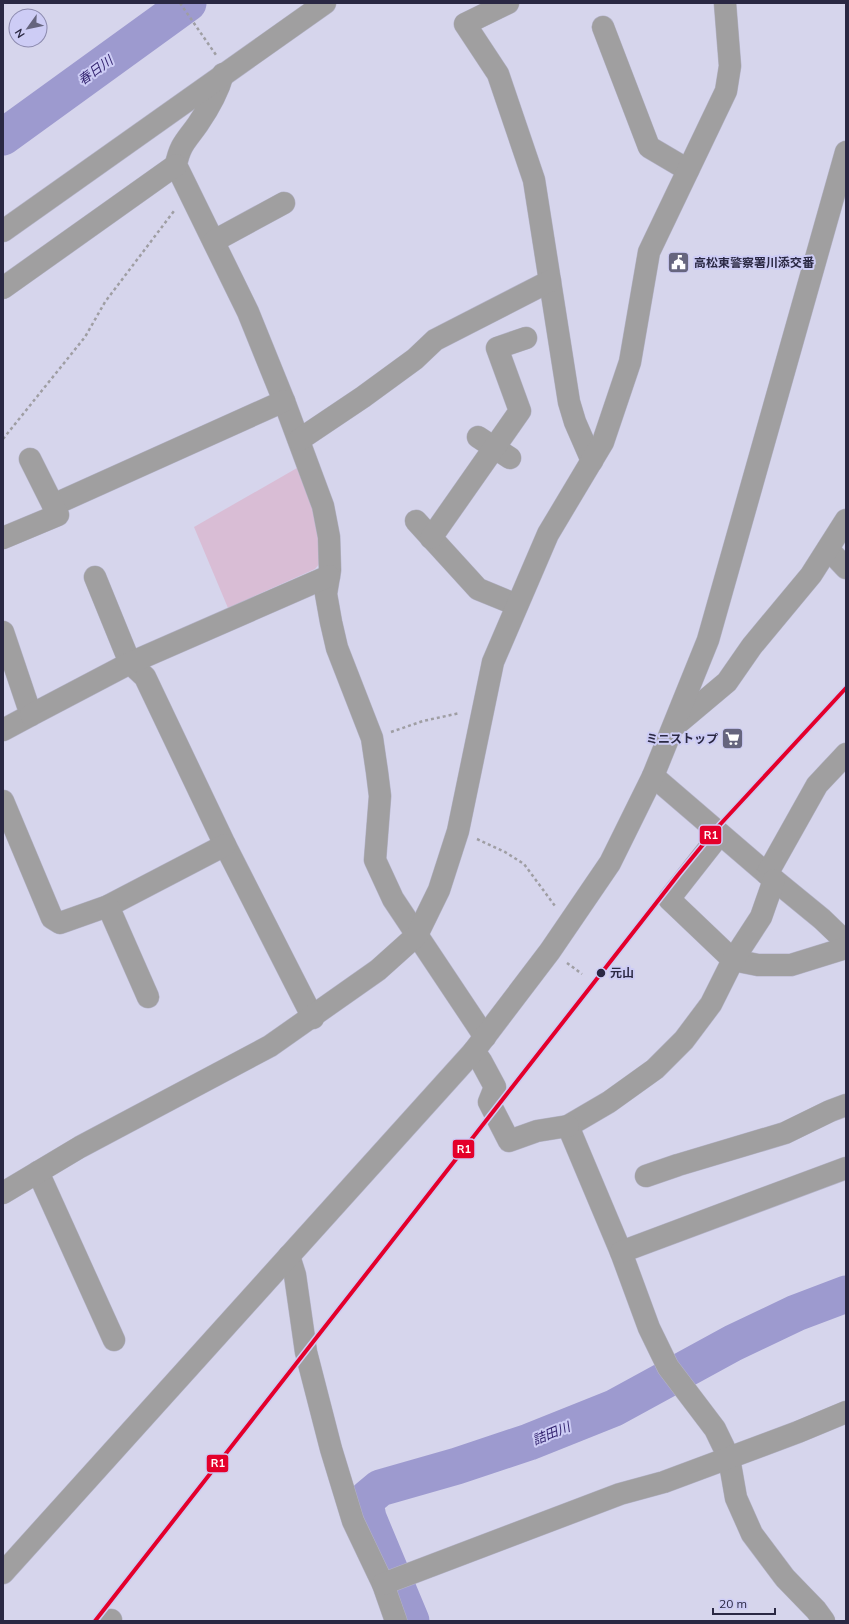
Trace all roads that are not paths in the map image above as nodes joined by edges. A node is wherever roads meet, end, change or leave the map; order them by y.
1 (325, 3) edge
2 (508, 3) edge
3 (725, 3) edge
4 (603, 27) dead end
5 (221, 66) junction
6 (846, 152) edge
7 (176, 164) junction
8 (688, 170) junction
9 (284, 203) dead end
10 (3, 231) edge
11 (214, 241) junction
12 (550, 282) junction
13 (3, 288) edge
14 (526, 338) dead end
15 (284, 401) junction
16 (299, 440) junction
17 (30, 460) dead end
18 (592, 461) junction
19 (53, 505) junction
20 (846, 520) edge
21 (416, 521) dead end
22 (3, 538) edge
23 (431, 538) junction
24 (828, 548) junction
25 (846, 568) edge
26 (329, 576) junction
27 (95, 577) dead end
28 (517, 605) junction
29 (3, 632) edge
30 (130, 664) junction
31 (31, 715) junction
32 (674, 727) junction
33 (3, 730) edge
34 (846, 754) edge
35 (653, 776) junction
36 (3, 801) edge
37 (720, 834) junction
38 (224, 845) junction
39 (771, 877) junction
40 (108, 906) junction
41 (417, 935) junction
42 (846, 942) edge
43 (846, 948) edge
44 (732, 960) junction
45 (148, 998) dead end
46 (313, 1018) junction
47 (480, 1044) junction
48 (846, 1105) edge
49 (568, 1126) junction
50 (846, 1168) edge
51 (38, 1172) junction
52 (646, 1176) dead end
53 (3, 1193) edge
54 (621, 1252) junction
55 (289, 1256) junction
56 (114, 1340) dead end
57 (846, 1412) edge
58 (729, 1458) junction
59 (3, 1573) edge
60 (383, 1584) junction
61 (396, 1621) edge
62 (824, 1621) edge

1 - 5 street
2 - 12 street
3 - 8 street
4 - 8 street
5 - 7 street
5 - 10 street
6 - 32 street
7 - 11 street
7 - 13 street
8 - 18 street
9 - 11 street
11 - 15 street
12 - 16 street
12 - 18 street
14 - 23 street
15 - 16 street
15 - 19 street
16 - 26 street
17 - 19 street
18 - 28 street
19 - 22 street
20 - 24 street
21 - 23 street
23 - 28 street
24 - 25 street
24 - 32 street
26 - 30 street
26 - 41 street
27 - 30 street
28 - 41 street
29 - 31 street
30 - 31 street
30 - 38 street
31 - 33 street
32 - 35 street
34 - 39 street
35 - 37 street
35 - 47 street
36 - 40 street
37 - 39 street
37 - 44 street
38 - 40 street
38 - 46 street
39 - 42 street
39 - 44 street
40 - 45 street
41 - 46 street
41 - 47 street
43 - 44 street
44 - 49 street
46 - 51 street
47 - 49 street
47 - 55 street
48 - 52 street
49 - 54 street
50 - 54 street
51 - 53 street
51 - 56 street
54 - 58 street
55 - 59 street
55 - 60 street
57 - 58 street
58 - 60 street
58 - 62 street
60 - 61 street

